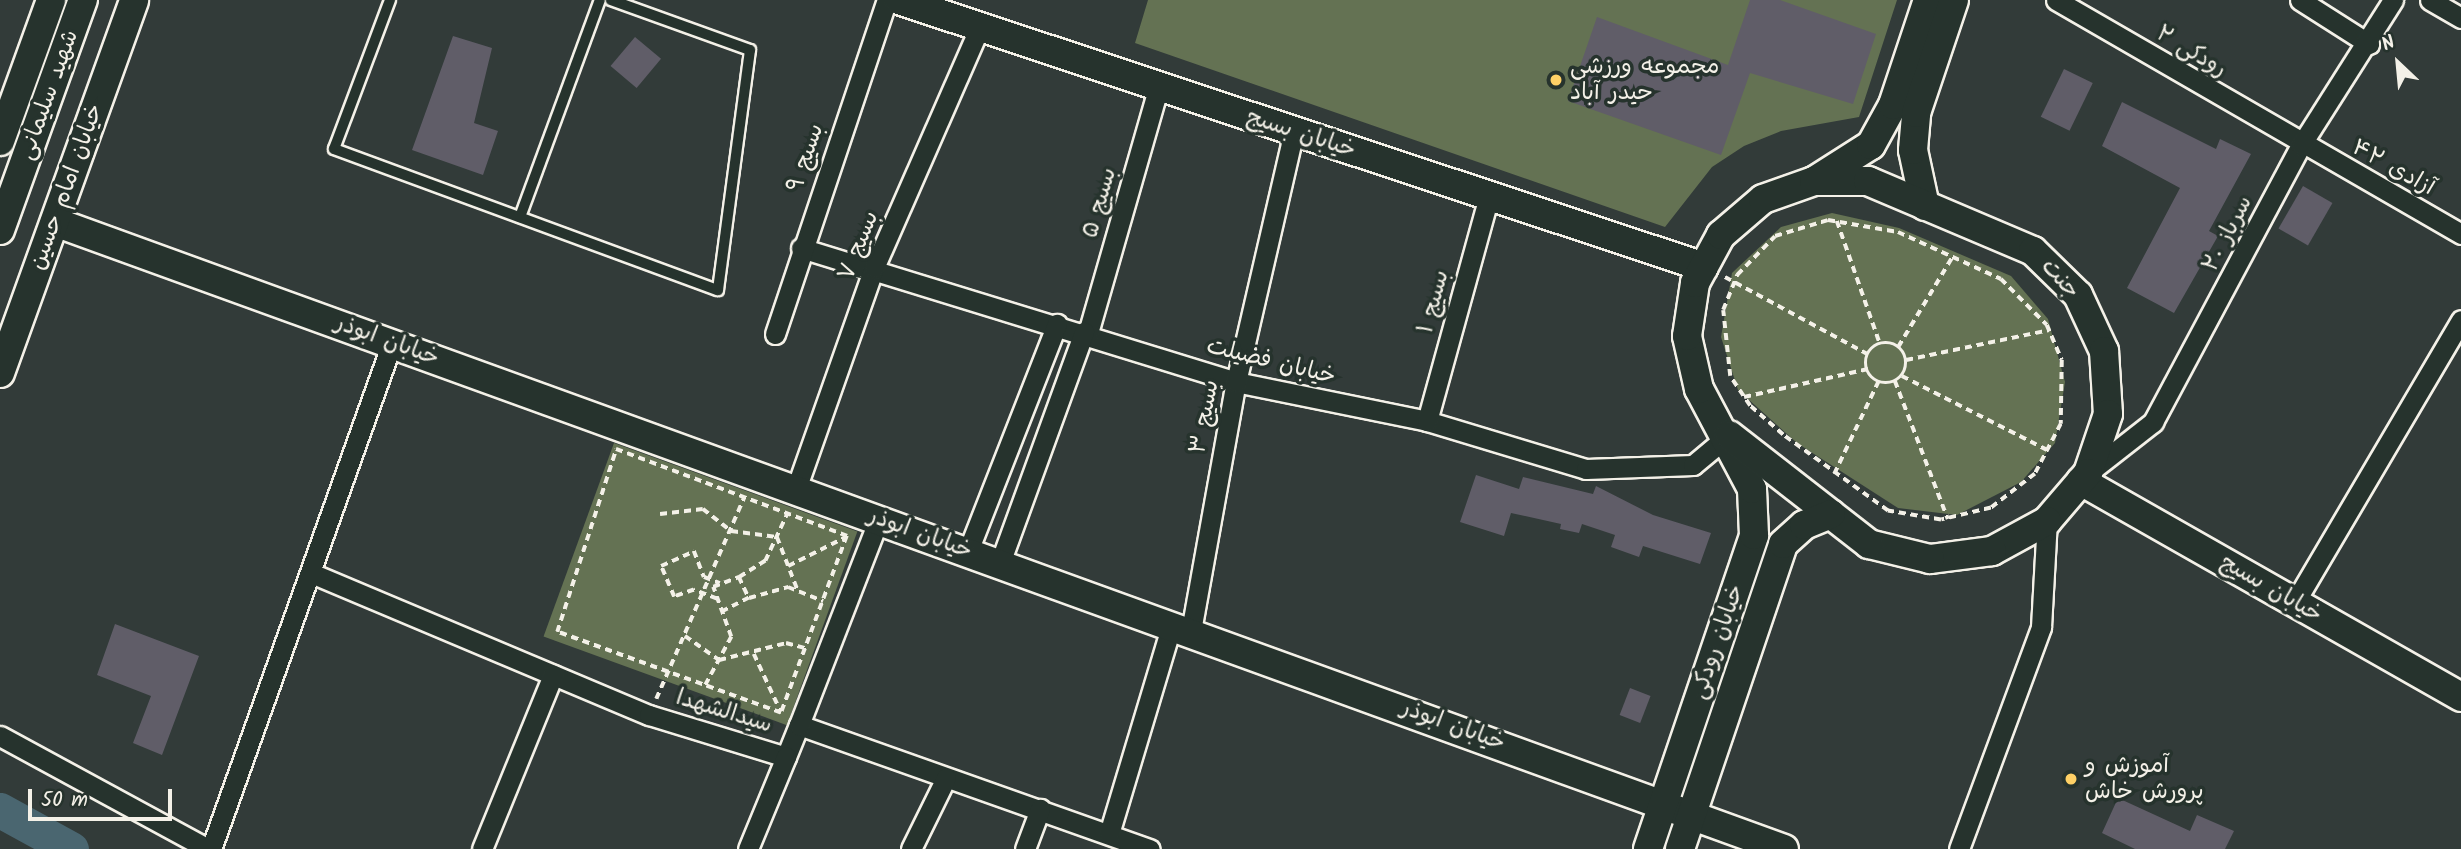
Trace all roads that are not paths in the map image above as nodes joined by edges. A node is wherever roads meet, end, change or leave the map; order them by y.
1 (51, 0) edge
2 (83, 0) edge
3 (134, 0) edge
4 (390, 0) edge
5 (600, 0) edge
6 (611, 0) edge
7 (887, 0) edge
8 (899, 0) edge
9 (1928, 0) edge
10 (1954, 0) edge
11 (2056, 0) edge
12 (2300, 0) edge
13 (2393, 0) edge
14 (2430, 0) edge
15 (2461, 18) edge
16 (980, 27) junction
17 (2369, 44) junction
18 (1159, 86) junction
19 (1294, 131) junction
20 (0, 141) edge
21 (2301, 145) junction
22 (1814, 181) junction
23 (1489, 196) junction
24 (1925, 205) junction
25 (520, 217) junction
26 (55, 222) junction
27 (0, 230) edge
28 (2461, 234) edge
29 (801, 248) junction
30 (1704, 267) junction
31 (874, 268) junction
32 (2461, 320) edge
33 (1058, 324) junction
34 (1086, 333) junction
35 (775, 334) dead end
36 (392, 343) junction
37 (0, 373) edge
38 (1236, 382) junction
39 (1427, 421) junction
40 (1729, 435) junction
41 (2085, 477) junction
42 (792, 501) junction
43 (1831, 514) junction
44 (873, 517) junction
45 (2048, 521) junction
46 (968, 551) junction
47 (1000, 563) junction
48 (311, 573) junction
49 (2295, 602) junction
50 (1181, 628) junction
51 (553, 674) junction
52 (2461, 697) edge
53 (799, 724) junction
54 (0, 737) edge
55 (786, 757) junction
56 (946, 778) junction
57 (1665, 802) junction
58 (1040, 809) junction
59 (1693, 812) junction
60 (1109, 834) junction
61 (210, 849) edge
62 (482, 849) edge
63 (748, 849) edge
64 (911, 849) edge
65 (1025, 849) edge
66 (1150, 849) edge
67 (1648, 849) edge
68 (1680, 849) edge
69 (1784, 849) edge
70 (1959, 849) edge

1 - 20 street, شهید سلیمانی
2 - 27 street, شهید سلیمانی
3 - 26 street, خیابان امام حسین
4 - 25 lane
5 - 25 lane
6 - 25 lane
7 - 29 street, بسیج ۹
8 - 16 street, خیابان بسیج
9 - 22 street
10 - 24 street
11 - 21 street, رودکی ۲
12 - 17 street
13 - 17 street, سرباز ۲۰
14 - 15 street
16 - 18 street, خیابان بسیج
16 - 31 street, بسیج ۷
17 - 21 street, سرباز ۲۰
18 - 19 street, خیابان بسیج
18 - 34 street, بسیج ۵
19 - 23 street, خیابان بسیج
19 - 38 street, بسیج ۳
21 - 28 street, آزادی ۴۲
21 - 41 street, سرباز ۲۰
22 - 24 street, جنت
22 - 30 street, جنت
23 - 30 street, خیابان بسیج
23 - 39 street, بسیج ۱
24 - 41 street, جنت
26 - 36 street, خیابان ابوذر
26 - 37 street, خیابان امام حسین
29 - 31 street, خیابان فضیلت
29 - 35 street, بسیج ۹
30 - 40 street, جنت
31 - 33 street, خیابان فضیلت
31 - 42 street, بسیج ۷
32 - 49 street
33 - 34 street, خیابان فضیلت
33 - 46 street
34 - 38 street, خیابان فضیلت
34 - 47 street, بسیج ۵
36 - 42 street, خیابان ابوذر
36 - 48 street
38 - 39 street, خیابان فضیلت
38 - 50 street, بسیج ۳
39 - 40 street, خیابان فضیلت
40 - 43 street, جنت
40 - 57 street, خیابان رودکی
41 - 45 street, جنت
41 - 49 street, خیابان بسیج
42 - 44 street, خیابان ابوذر
43 - 45 street, جنت
43 - 59 street, خیابان رودکی
44 - 46 street, خیابان ابوذر
44 - 53 street
45 - 70 street
46 - 47 street, خیابان ابوذر
47 - 50 street, خیابان ابوذر
48 - 51 street, سیدالشهدا
48 - 61 street
49 - 52 street, خیابان بسیج
50 - 57 street, خیابان ابوذر
50 - 60 street, بسیج ۳
51 - 55 street, سیدالشهدا
51 - 62 street
53 - 55 street, سیدالشهدا
53 - 56 street, سیدالشهدا
54 - 61 street
55 - 63 street
56 - 58 street, سیدالشهدا
56 - 64 street
57 - 59 street, خیابان ابوذر
57 - 67 street, خیابان رودکی
58 - 60 street, سیدالشهدا
58 - 65 street
59 - 68 street, خیابان رودکی
59 - 69 street, خیابان ابوذر
60 - 66 street, سیدالشهدا

